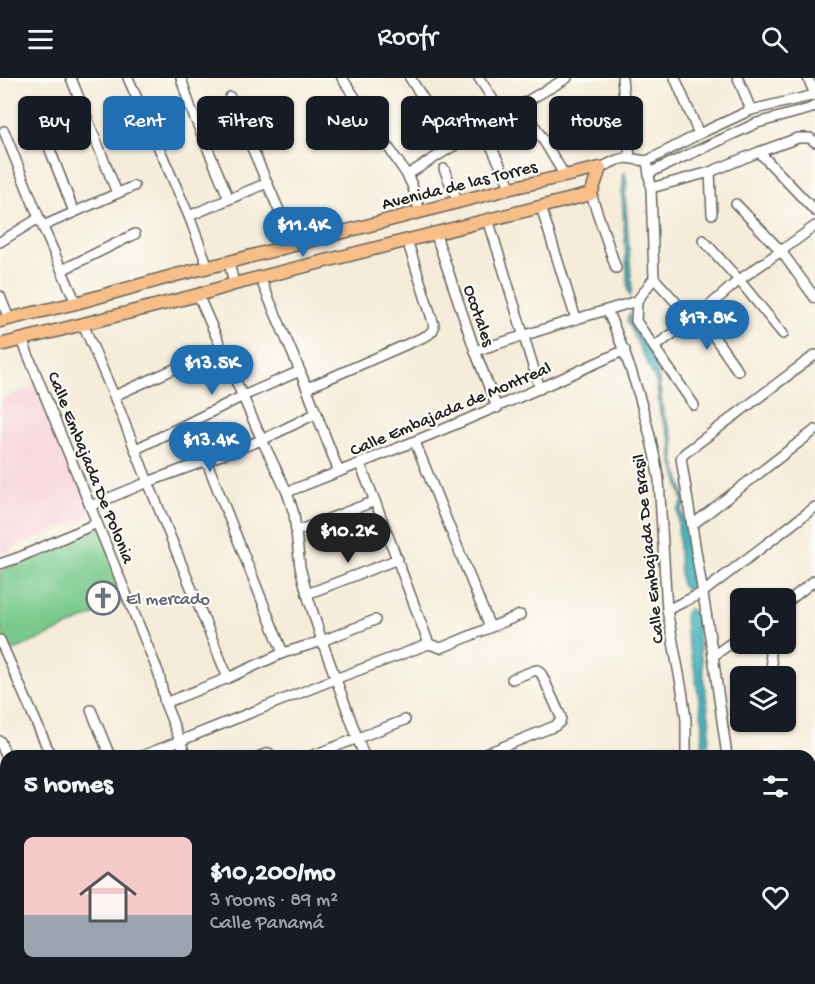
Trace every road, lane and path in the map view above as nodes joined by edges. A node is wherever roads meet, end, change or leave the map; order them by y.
1 (71, 78) edge
2 (128, 78) edge
3 (181, 78) edge
4 (342, 78) edge
5 (410, 78) edge
6 (479, 78) edge
7 (567, 78) edge
8 (622, 78) edge
9 (675, 78) edge
10 (738, 78) edge
11 (808, 78) edge
12 (815, 95) edge
13 (422, 96) edge
14 (491, 96) edge
15 (536, 96) edge
16 (815, 106) edge
17 (751, 110) junction
18 (4, 130) dead end
19 (537, 130) edge
20 (699, 134) junction
21 (812, 140) edge
22 (50, 150) edge
23 (253, 150) edge
24 (448, 150) edge
25 (493, 150) edge
26 (759, 152) junction
27 (630, 158) junction
28 (647, 160) junction
29 (600, 168) junction
30 (444, 169) dead end
31 (710, 172) junction
32 (649, 173) junction
33 (407, 175) junction
34 (565, 176) junction
35 (267, 183) junction
36 (134, 186) dead end
37 (511, 188) junction
38 (651, 188) junction
39 (117, 193) junction
40 (591, 194) junction
41 (229, 199) junction
42 (458, 202) junction
43 (736, 204) dead end
44 (541, 207) junction
45 (815, 211) edge
46 (74, 212) junction
47 (420, 212) junction
48 (712, 214) dead end
49 (189, 216) junction
50 (488, 219) junction
51 (41, 222) junction
52 (815, 226) edge
53 (435, 232) junction
54 (135, 234) dead end
55 (407, 240) junction
56 (703, 240) dead end
57 (0, 242) edge
58 (294, 245) junction
59 (782, 251) junction
60 (229, 262) junction
61 (208, 267) junction
62 (616, 268) dead end
63 (62, 270) junction
64 (260, 278) junction
65 (654, 278) junction
66 (739, 280) junction
67 (234, 284) junction
68 (198, 295) junction
69 (0, 296) edge
70 (815, 298) edge
71 (76, 303) junction
72 (631, 303) junction
73 (607, 310) junction
74 (695, 317) junction
75 (576, 319) junction
76 (4, 320) edge
77 (83, 324) junction
78 (783, 334) dead end
79 (524, 335) junction
80 (22, 340) junction
81 (0, 345) edge
82 (654, 347) junction
83 (221, 348) junction
84 (475, 351) junction
85 (625, 351) junction
86 (815, 355) edge
87 (300, 371) junction
88 (738, 371) dead end
89 (307, 388) junction
90 (540, 389) junction
91 (114, 396) junction
92 (243, 396) junction
93 (694, 405) dead end
94 (497, 408) junction
95 (317, 413) junction
96 (815, 430) edge
97 (262, 440) junction
98 (415, 442) junction
99 (136, 449) junction
100 (206, 460) junction
101 (360, 464) junction
102 (339, 472) junction
103 (148, 482) junction
104 (287, 492) junction
105 (375, 501) junction
106 (90, 506) junction
107 (815, 507) edge
108 (98, 523) junction
109 (692, 525) junction
110 (297, 531) junction
111 (398, 559) junction
112 (0, 564) edge
113 (815, 580) edge
114 (702, 593) junction
115 (307, 594) junction
116 (796, 595) edge
117 (667, 610) junction
118 (520, 615) dead end
119 (375, 620) dead end
120 (490, 627) junction
121 (0, 640) edge
122 (322, 641) junction
123 (429, 644) junction
124 (730, 644) edge
125 (283, 653) junction
126 (713, 656) junction
127 (228, 678) junction
128 (335, 679) junction
129 (512, 679) dead end
130 (165, 703) junction
131 (91, 710) dead end
132 (405, 720) dead end
133 (357, 738) junction
134 (180, 742) junction
135 (48, 750) edge
136 (108, 750) edge
137 (158, 750) edge
138 (183, 750) edge
139 (326, 750) edge
140 (362, 750) edge
141 (495, 750) edge
142 (687, 750) edge
143 (726, 750) edge

1 - 39 street
2 - 49 street
3 - 41 street
4 - 33 street
5 - 13 street
6 - 14 street
7 - 15 street
8 - 27 street
9 - 20 street
10 - 17 street
11 - 12 street
12 - 17 street
16 - 32 street
17 - 20 street
18 - 51 street
19 - 34 street
20 - 28 street
21 - 26 street
22 - 46 street
23 - 35 street
24 - 33 street
25 - 37 street
26 - 31 street
26 - 45 street
27 - 28 street, Avenida de las Torres
27 - 29 street, Avenida de las Torres
28 - 32 street
29 - 34 main road, Avenida de las Torres
29 - 40 main road
30 - 42 street
31 - 38 street
31 - 48 street
32 - 38 street
33 - 47 street
34 - 37 main road, Avenida de las Torres
35 - 41 street
35 - 58 street
36 - 39 street
37 - 42 main road, Avenida de las Torres
38 - 65 street
39 - 46 street
40 - 44 main road
40 - 62 street
41 - 49 street
42 - 47 main road, Avenida de las Torres
43 - 59 street
44 - 50 main road
44 - 75 street
46 - 51 street
47 - 58 main road, Avenida de las Torres
49 - 61 street
50 - 53 main road
50 - 79 street
51 - 57 street
51 - 63 street
52 - 59 street
53 - 55 main road
53 - 84 street, Ocotales
54 - 63 street
55 - 64 main road
55 - 89 street
56 - 66 street
58 - 60 main road, Avenida de las Torres
59 - 66 street
59 - 70 street
60 - 61 main road, Avenida de las Torres
60 - 67 street
61 - 71 main road, Avenida de las Torres
63 - 71 street
64 - 67 main road
64 - 87 street
65 - 72 street
65 - 74 street
66 - 74 street
66 - 78 street
67 - 68 main road
68 - 77 main road
68 - 83 street
69 - 76 street
71 - 76 main road, Avenida de las Torres
72 - 73 street
72 - 82 street
73 - 75 street
73 - 85 street, Calle Embajada De Brasil
74 - 82 street
74 - 88 street
75 - 79 street
77 - 80 main road
77 - 91 street
79 - 84 street
79 - 90 street
80 - 81 main road
80 - 106 street, Calle Embajada De Polonia
82 - 93 street
83 - 91 street
83 - 92 street
84 - 94 street, Ocotales
85 - 90 street, Calle Embajada de Montreal
85 - 117 street, Calle Embajada De Brasil
86 - 109 street
87 - 89 street
87 - 92 street
89 - 95 street
90 - 94 street, Calle Embajada de Montreal
91 - 99 street
92 - 97 street
92 - 99 street
94 - 98 street, Calle Embajada de Montreal
95 - 97 street
95 - 102 street
96 - 109 street
97 - 100 street
97 - 104 street
98 - 101 street, Calle Embajada de Montreal
98 - 120 street
99 - 103 street
100 - 103 street
100 - 125 street
101 - 102 street, Calle Embajada de Montreal
101 - 105 street
102 - 104 street, Calle Embajada de Montreal
103 - 106 street
103 - 127 street
104 - 110 street
105 - 110 street
105 - 111 street
106 - 108 street, Calle Embajada De Polonia
107 - 114 street
108 - 112 street
108 - 130 street, Calle Embajada De Polonia
109 - 114 street
110 - 115 street
111 - 115 street
111 - 123 street
113 - 116 street
114 - 117 street
114 - 126 street
115 - 122 street
117 - 142 street, Calle Embajada De Brasil
118 - 120 street
119 - 122 street
120 - 123 street
121 - 135 street
122 - 125 street
122 - 128 street
123 - 128 street
124 - 126 street
125 - 127 street
126 - 143 street
127 - 130 street
128 - 133 street
128 - 134 street
129 - 141 street
130 - 134 street, Calle Embajada De Polonia
131 - 136 street
132 - 133 street
133 - 139 street
133 - 140 street
134 - 137 street
134 - 138 street, Calle Embajada De Polonia

